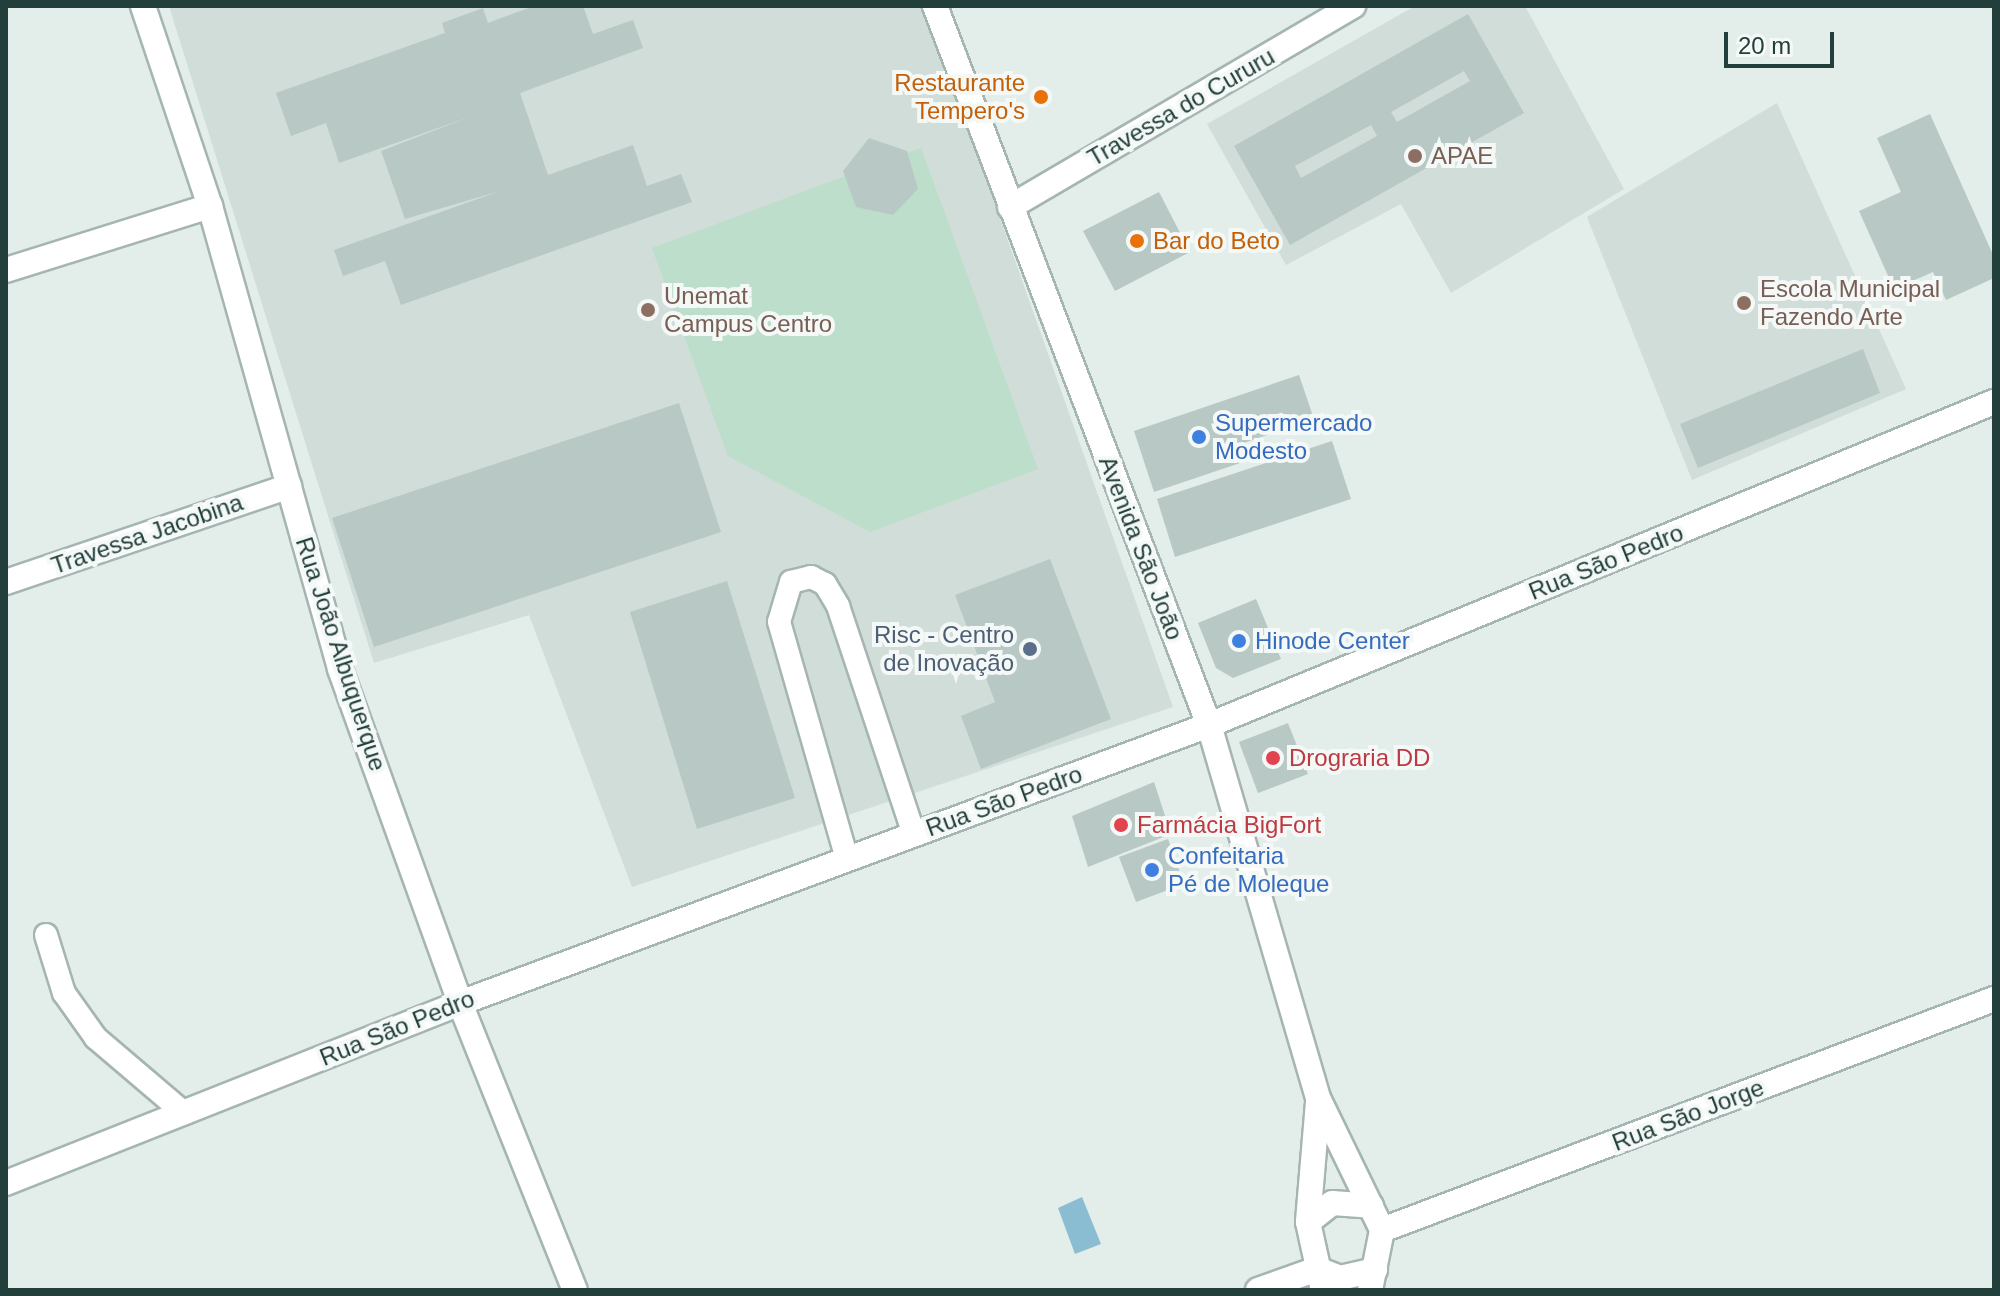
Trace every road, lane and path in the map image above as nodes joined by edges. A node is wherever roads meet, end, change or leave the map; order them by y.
1 (143, 6) edge
2 (935, 6) edge
3 (1353, 6) edge
4 (210, 206) junction
5 (1010, 207) junction
6 (6, 270) edge
7 (1994, 402) edge
8 (289, 486) junction
9 (6, 582) edge
10 (1209, 725) junction
11 (914, 834) junction
12 (847, 859) junction
13 (46, 935) dead end
14 (1994, 999) edge
15 (460, 1003) junction
16 (1319, 1100) junction
17 (184, 1113) junction
18 (6, 1183) edge
19 (1371, 1206) junction
20 (1308, 1222) junction
21 (1382, 1230) junction
22 (1320, 1279) edge
23 (1373, 1280) edge
24 (575, 1290) edge
25 (1258, 1290) edge

1 - 4 street, Rua João Albuquerque
2 - 5 street, Avenida São João
3 - 5 street, Travessa do Cururu
4 - 6 street
4 - 8 street, Rua João Albuquerque
5 - 10 street, Avenida São João
7 - 10 street, Rua São Pedro
8 - 9 street, Travessa Jacobina
8 - 15 street, Rua João Albuquerque
10 - 11 street, Rua São Pedro
10 - 16 street, Avenida São João
11 - 12 street, Rua São Pedro
11 - 12 lane
12 - 15 street, Rua São Pedro
13 - 17 lane
14 - 21 street, Rua São Jorge
15 - 17 street, Rua São Pedro
15 - 24 street, Rua João Albuquerque
16 - 19 street, Avenida São João
16 - 20 street, Avenida São João
17 - 18 street, Rua São Pedro
19 - 20 street
19 - 21 street, Avenida São João
20 - 22 street, Avenida São João
21 - 23 street
22 - 23 street
22 - 25 street

